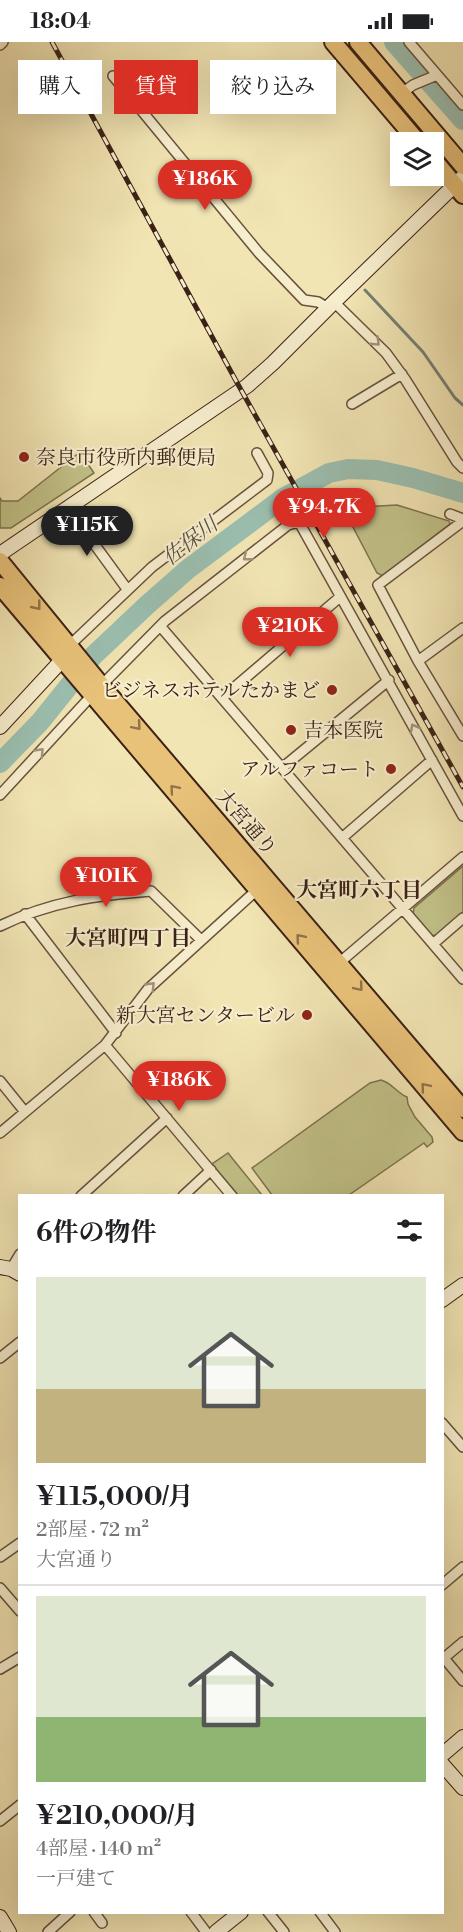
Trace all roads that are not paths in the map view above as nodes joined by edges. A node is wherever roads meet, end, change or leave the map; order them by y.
1 (3, 42) edge
2 (320, 42) edge
3 (333, 42) edge
4 (358, 42) edge
5 (369, 42) edge
6 (409, 42) edge
7 (0, 45) edge
8 (357, 70) junction
9 (437, 75) junction
10 (112, 76) dead end
11 (402, 93) junction
12 (463, 105) edge
13 (410, 132) edge
14 (463, 166) edge
15 (444, 170) edge
16 (460, 185) edge
17 (331, 305) junction
18 (402, 374) junction
19 (352, 404) dead end
20 (257, 453) dead end
21 (463, 468) edge
22 (68, 508) junction
23 (450, 514) dead end
24 (463, 520) edge
25 (0, 554) edge
26 (0, 561) edge
27 (0, 586) edge
28 (127, 589) junction
29 (340, 597) junction
30 (161, 627) junction
31 (463, 628) edge
32 (68, 655) junction
33 (418, 661) junction
34 (389, 680) junction
35 (96, 688) junction
36 (222, 698) junction
37 (0, 727) edge
38 (463, 736) edge
39 (432, 760) junction
40 (282, 768) junction
41 (0, 795) edge
42 (463, 816) edge
43 (342, 838) junction
44 (463, 857) edge
45 (264, 885) junction
46 (402, 909) junction
47 (25, 914) junction
48 (463, 918) edge
49 (0, 926) edge
50 (201, 940) junction
51 (433, 944) junction
52 (339, 963) junction
53 (463, 979) edge
54 (116, 1033) junction
55 (105, 1045) junction
56 (0, 1081) edge
57 (463, 1109) edge
58 (25, 1112) junction
59 (167, 1118) junction
60 (0, 1132) edge
61 (463, 1132) edge
62 (211, 1170) junction
63 (83, 1194) edge
64 (185, 1194) edge
65 (230, 1194) edge
66 (18, 1257) edge
67 (10, 1270) edge
68 (463, 1286) edge
69 (444, 1299) edge
70 (18, 1344) edge
71 (0, 1358) edge
72 (444, 1425) edge
73 (463, 1447) edge
74 (18, 1544) edge
75 (0, 1557) edge
76 (463, 1567) edge
77 (444, 1583) edge
78 (0, 1588) edge
79 (18, 1609) edge
80 (463, 1642) edge
81 (18, 1658) edge
82 (0, 1669) edge
83 (463, 1681) edge
84 (463, 1737) edge
85 (444, 1753) edge
86 (444, 1766) edge
87 (463, 1788) edge
88 (18, 1807) edge
89 (0, 1821) edge
90 (68, 1914) edge
91 (95, 1914) edge
92 (192, 1914) edge
93 (238, 1914) edge
94 (270, 1914) edge
95 (322, 1914) edge
96 (0, 1917) edge
97 (102, 1923) dead end
98 (55, 1930) edge
99 (9, 1932) edge
100 (206, 1932) edge
101 (216, 1932) edge
102 (284, 1932) edge
103 (335, 1932) edge

1 - 7 street
2 - 8 highway
3 - 8 highway
4 - 11 highway
5 - 11 highway
6 - 9 street
8 - 13 highway
9 - 11 street
9 - 12 street
10 - 17 street
11 - 14 highway
15 - 16 highway
16 - 17 street
17 -> 18 street
17 - 22 street
18 - 19 street
18 - 21 street
20 - 28 street
22 - 25 street
22 - 28 street
23 - 24 street
24 - 33 street
26 -> 32 highway, 大宮通り
27 - 32 highway, 大宮通り
28 - 32 street
29 -> 30 street
29 - 34 street
29 - 36 street
30 - 35 street
30 - 36 street
31 - 33 street
32 - 35 highway, 大宮通り
32 - 37 street
33 - 38 street
39 -> 34 street
34 - 40 street
41 -> 35 street
35 - 45 highway, 大宮通り
36 - 40 street
39 - 42 street
39 - 43 street
40 - 43 street
43 - 46 street
44 - 46 street
45 - 50 street
45 - 52 highway, 大宮通り
61 -> 45 highway, 大宮通り
46 - 51 street
46 - 52 street
47 - 49 street
47 - 50 street
47 - 54 street
48 - 51 street
54 -> 50 street
51 - 53 street
52 -> 57 highway, 大宮通り
54 - 55 street
55 - 58 street
55 - 59 street
56 - 58 street
58 - 60 street
59 - 62 street
59 - 63 street
62 - 64 street
62 - 65 street
66 - 67 street
68 - 69 street
70 - 71 street
72 - 73 street
74 - 75 street
76 - 77 street
78 - 79 street
80 - 83 street
81 - 82 street
84 - 85 street
86 - 87 street
88 - 89 street
90 - 98 street
91 - 97 street
92 - 100 street
93 - 101 street
94 - 102 street
95 - 103 street
96 - 99 street

